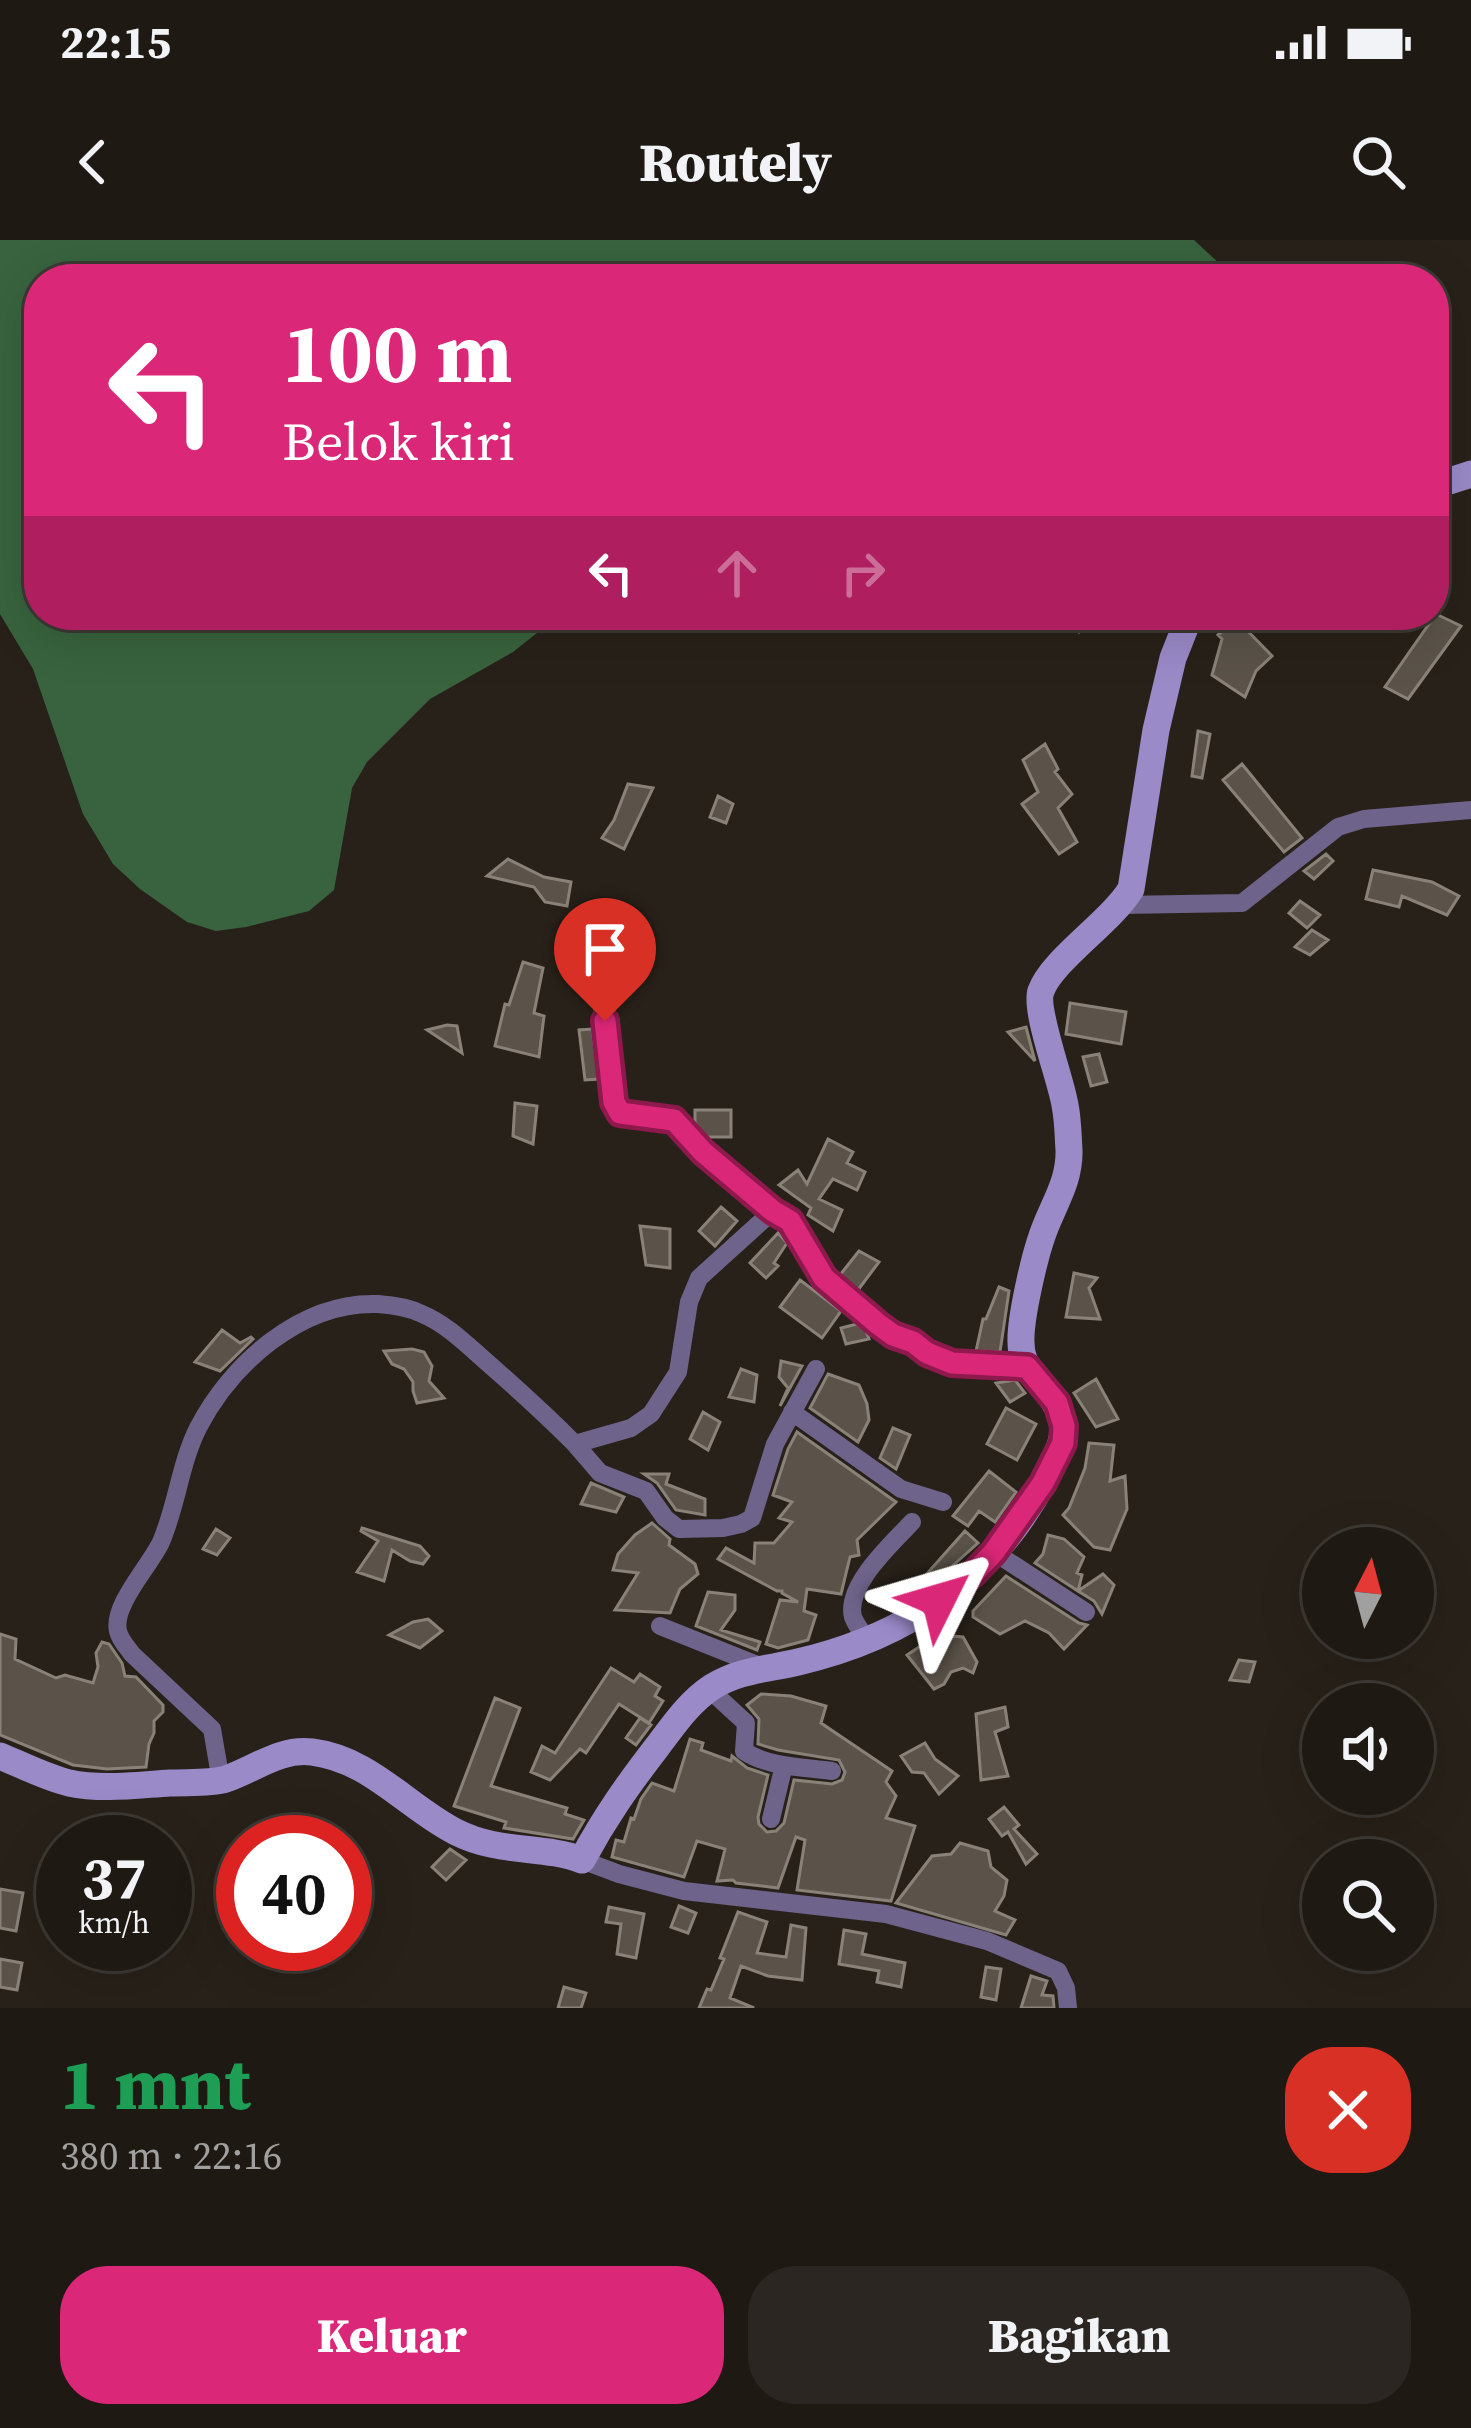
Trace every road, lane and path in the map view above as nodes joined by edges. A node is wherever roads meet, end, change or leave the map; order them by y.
1 (1184, 630) edge
2 (1471, 810) edge
3 (1121, 904) junction
4 (599, 989) dead end
5 (773, 1211) junction
6 (1027, 1367) junction
7 (816, 1369) dead end
8 (792, 1412) junction
9 (575, 1444) junction
10 (943, 1502) dead end
11 (912, 1522) dead end
12 (994, 1552) junction
13 (1087, 1612) dead end
14 (660, 1626) dead end
15 (868, 1641) junction
16 (765, 1668) junction
17 (709, 1690) junction
18 (0, 1756) edge
19 (784, 1765) junction
20 (832, 1771) dead end
21 (221, 1781) junction
22 (770, 1819) dead end
23 (582, 1860) junction
24 (1068, 2008) edge

1 - 3 street
2 - 3 street
3 - 6 street
4 - 5 street
5 - 6 street
5 - 9 street
6 - 12 street
7 - 8 street
8 - 9 street
8 - 10 street
9 - 21 street
11 - 15 street
12 - 13 street
12 - 15 street
14 - 16 street
15 - 16 street
16 - 17 street
17 - 19 street
17 - 23 street
18 - 21 street
19 - 20 street
19 - 22 street
21 - 23 street
23 - 24 street

